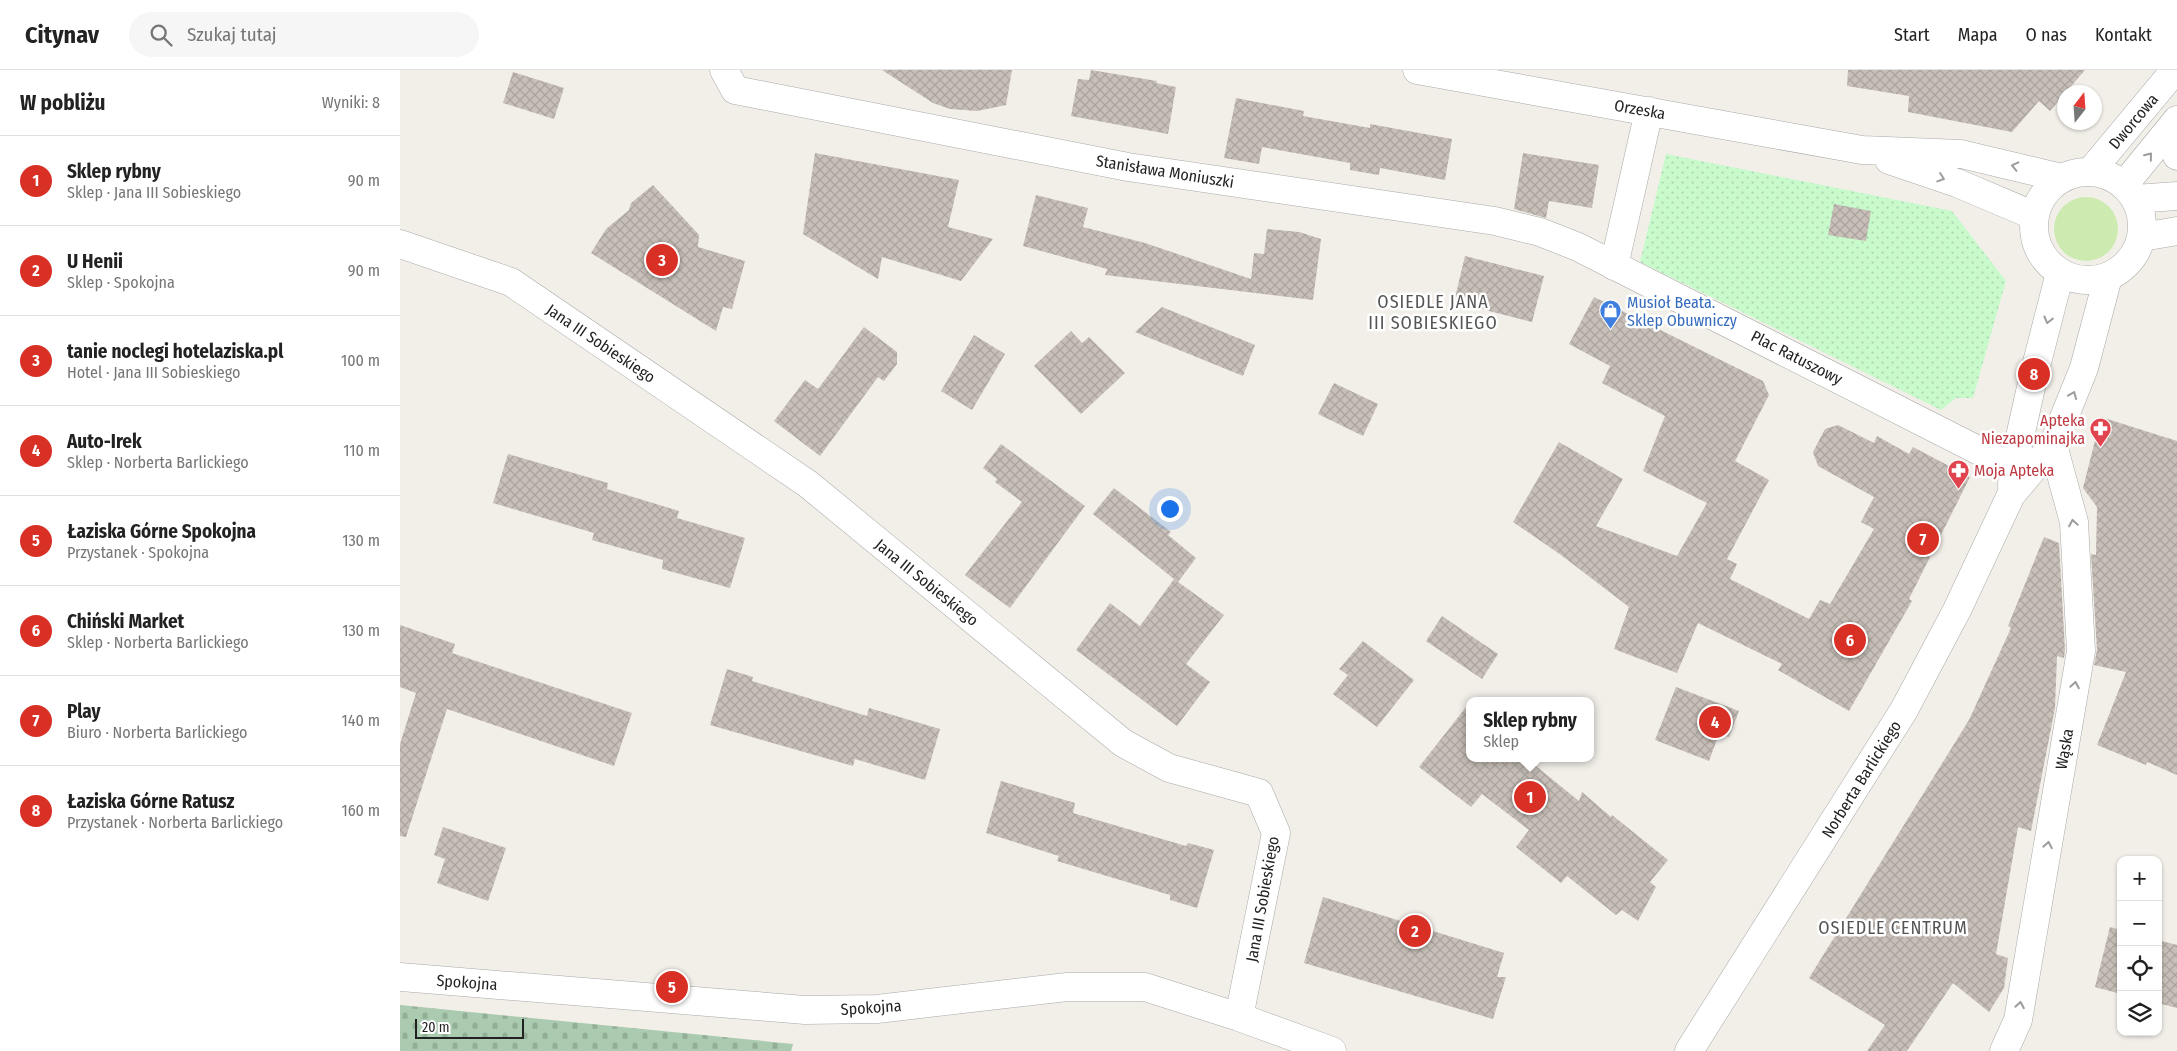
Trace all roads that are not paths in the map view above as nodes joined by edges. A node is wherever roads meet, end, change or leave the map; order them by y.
1 (724, 70) edge
2 (1417, 70) edge
3 (2175, 70) edge
4 (1452, 73) edge
5 (1649, 110) junction
6 (2175, 123) edge
7 (1862, 150) junction
8 (2177, 156) edge
9 (2091, 171) junction
10 (2062, 178) junction
11 (2130, 192) junction
12 (2177, 196) edge
13 (2035, 216) junction
14 (2177, 231) edge
15 (2142, 237) junction
16 (400, 244) edge
17 (1614, 266) junction
18 (2060, 273) junction
19 (2108, 277) junction
20 (2053, 446) junction
21 (2014, 468) junction
22 (2011, 495) junction
23 (400, 977) edge
24 (1239, 1017) junction
25 (1332, 1051) edge
26 (1689, 1051) edge
27 (2004, 1051) edge

1 - 17 street, Stanisława Moniuszki
2 - 4 street, Orzeska
3 - 9 street, Dworcowa
4 - 5 street, Orzeska
5 - 7 street, Orzeska
5 - 17 street
6 - 8 street, Dworcowa
11 -> 6 street, Dworcowa
10 -> 7 street, Orzeska
7 -> 13 street, Orzeska
9 - 10 street
9 - 11 street
10 - 13 street
11 - 12 street
11 - 15 street
13 - 18 street
14 - 15 street
15 - 19 street
16 - 24 street, Jana III Sobieskiego
17 - 21 street, Plac Ratuszowy
18 - 19 street
18 -> 21 street, Norberta Barlickiego
20 -> 19 street, Norberta Barlickiego
20 - 22 street, Norberta Barlickiego
27 -> 20 street, Wąska
21 - 22 street, Norberta Barlickiego
22 - 26 street, Norberta Barlickiego
23 - 24 street, Spokojna
24 - 25 street, Spokojna

